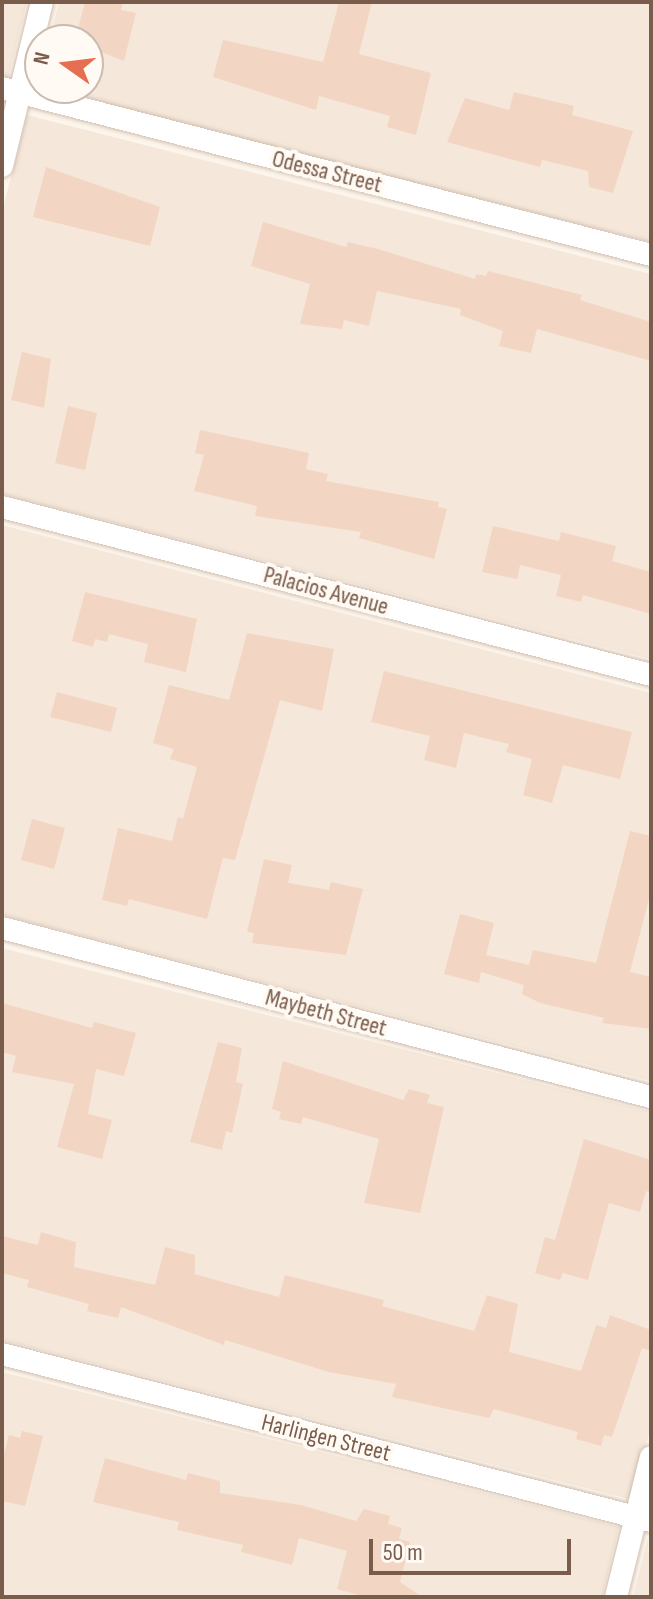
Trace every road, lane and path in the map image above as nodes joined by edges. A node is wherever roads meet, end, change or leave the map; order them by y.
1 (42, 2) edge
2 (11, 90) edge
3 (2, 166) edge
4 (651, 255) edge
5 (2, 507) edge
6 (651, 675) edge
7 (2, 928) edge
8 (651, 1097) edge
9 (2, 1354) edge
10 (651, 1457) edge
11 (644, 1519) edge
12 (616, 1597) edge

1 - 2 street
2 - 3 street
2 - 4 street, Odessa Street
5 - 6 street, Palacios Avenue
7 - 8 street, Maybeth Street
9 - 11 street, Harlingen Street
10 - 11 street
11 - 12 street

